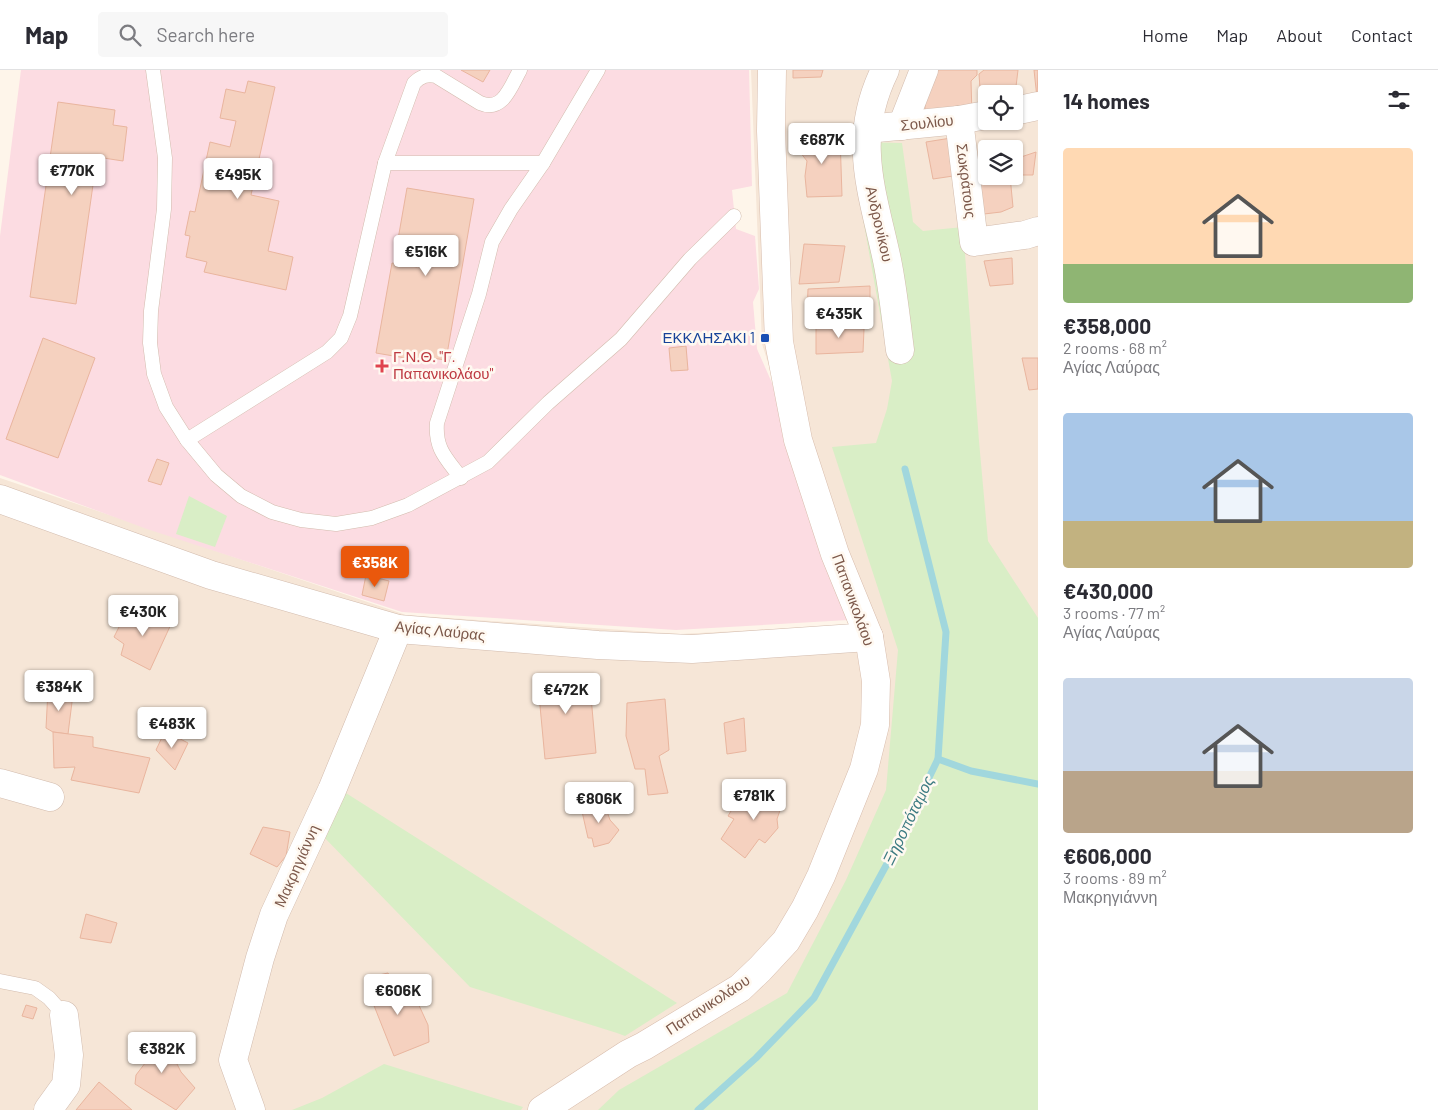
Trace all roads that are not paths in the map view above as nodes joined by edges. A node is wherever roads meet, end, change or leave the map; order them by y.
1 (153, 70) edge
2 (520, 70) edge
3 (598, 70) edge
4 (772, 70) edge
5 (885, 70) edge
6 (924, 70) edge
7 (1038, 106) edge
8 (1023, 108) edge
9 (978, 117) edge
10 (959, 120) junction
11 (902, 126) junction
12 (867, 129) junction
13 (386, 163) junction
14 (544, 163) junction
15 (734, 216) dead end
16 (1038, 231) edge
17 (900, 350) dead end
18 (187, 440) junction
19 (461, 478) junction
20 (0, 499) edge
21 (398, 629) junction
22 (869, 637) junction
23 (0, 783) edge
24 (50, 797) dead end
25 (0, 981) edge
26 (64, 1014) joint
27 (48, 1110) edge
28 (251, 1110) edge
29 (542, 1110) edge

1 - 18 lane
2 - 13 lane
3 - 14 lane
4 - 22 street, Παπανικολάου
5 - 12 street, Ανδρονίκου
6 - 11 street
7 - 8 street
9 - 10 street, Σουλίου
10 - 11 street, Σουλίου
10 - 16 street, Σωκράτους
11 - 12 street, Σουλίου
12 - 17 street, Ανδρονίκου
13 - 14 lane
13 - 18 lane
14 - 19 lane
15 - 19 lane
18 - 19 lane
20 - 21 street, Αγίας Λαύρας
21 - 22 street, Αγίας Λαύρας
21 - 28 street, Μακρηγιάννη
22 - 29 street, Παπανικολάου
23 - 24 street
25 - 26 lane
26 - 27 street

